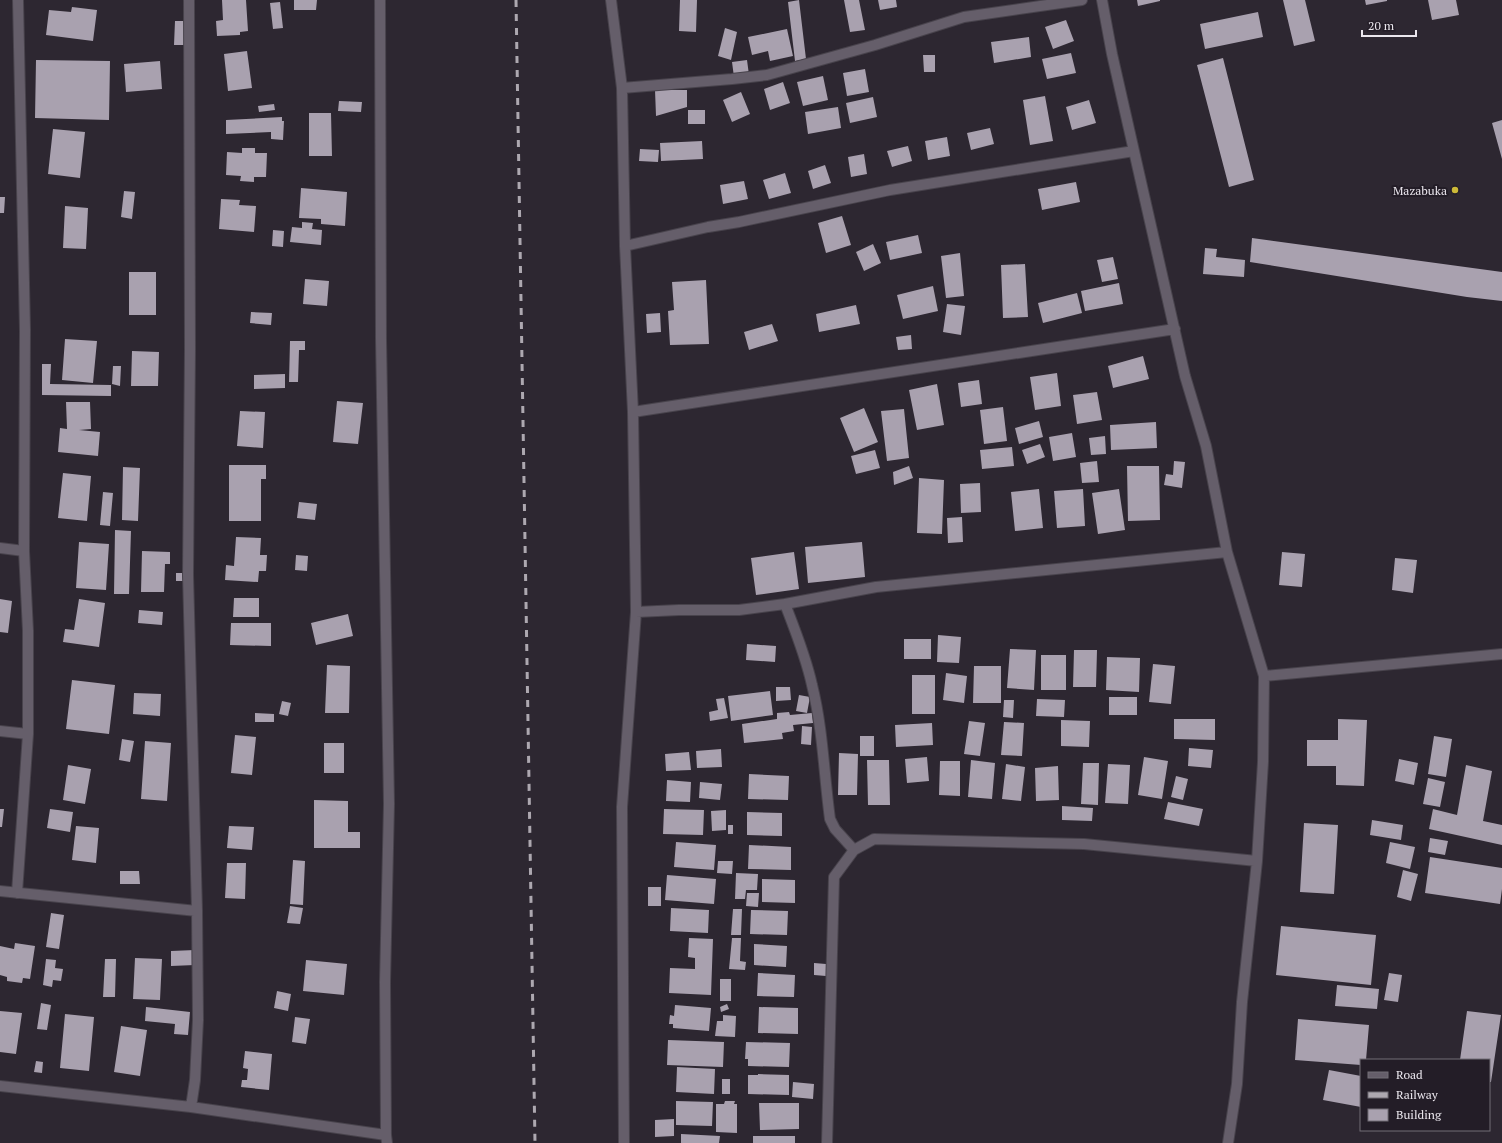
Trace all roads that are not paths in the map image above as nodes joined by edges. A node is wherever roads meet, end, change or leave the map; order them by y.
1 (18, 0) edge
2 (189, 0) edge
3 (380, 0) edge
4 (612, 0) edge
5 (1082, 0) edge
6 (1102, 0) edge
7 (622, 88) junction
8 (1134, 151) junction
9 (625, 246) junction
10 (1175, 329) junction
11 (633, 412) junction
12 (0, 548) edge
13 (24, 551) junction
14 (1227, 552) junction
15 (785, 604) junction
16 (636, 612) junction
17 (1502, 654) edge
18 (1264, 676) junction
19 (0, 731) edge
20 (28, 734) junction
21 (854, 850) junction
22 (1257, 860) junction
23 (0, 891) edge
24 (17, 893) junction
25 (197, 912) junction
26 (0, 1086) edge
27 (191, 1107) junction
28 (387, 1139) edge
29 (624, 1143) edge
30 (826, 1143) edge
31 (1228, 1143) edge

1 - 13 street
2 - 25 street
3 - 28 street
4 - 7 street
5 - 7 street
6 - 8 street
7 - 9 street
8 - 9 street
8 - 10 street
9 - 11 street
10 - 11 street
10 - 14 street
11 - 16 street
12 - 13 street
13 - 20 street
14 - 15 street
14 - 18 street
15 - 16 street
15 - 21 street
16 - 29 street
17 - 18 street
18 - 22 street
19 - 20 street
20 - 24 street
21 - 22 street
21 - 30 street
22 - 31 street
23 - 24 street
24 - 25 street
25 - 27 street
26 - 27 street
27 - 28 street

